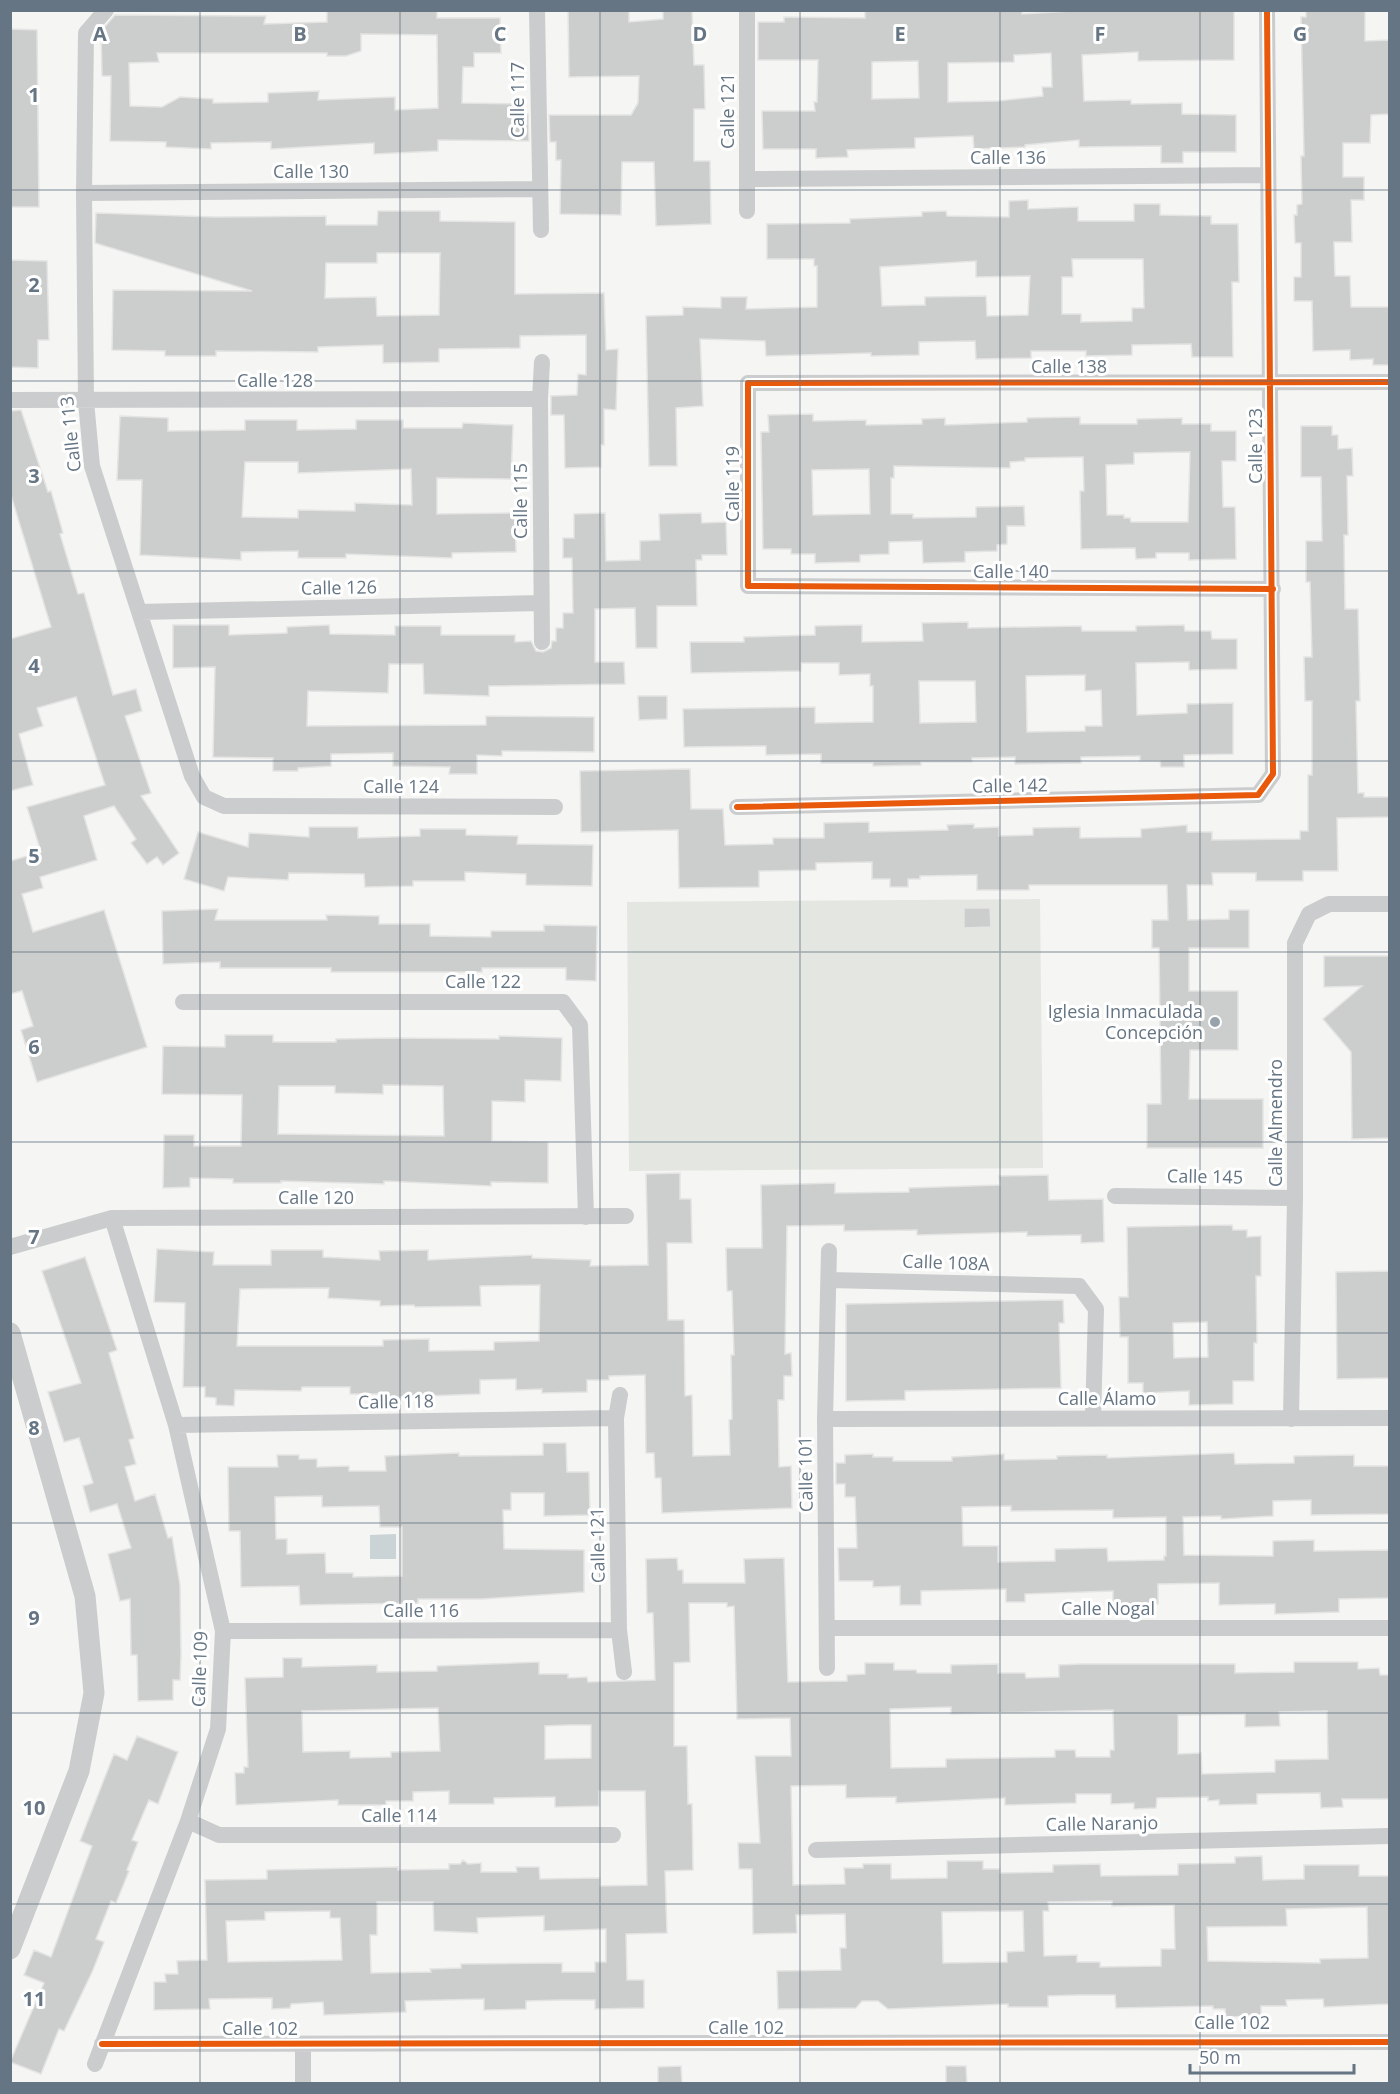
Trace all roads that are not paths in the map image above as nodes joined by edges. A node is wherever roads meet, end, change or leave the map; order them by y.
1 (106, 10) edge
2 (537, 10) edge
3 (747, 10) edge
4 (1268, 10) edge
5 (1268, 175) junction
6 (748, 179) junction
7 (539, 189) junction
8 (84, 193) junction
9 (747, 211) dead end
10 (541, 230) dead end
11 (542, 362) dead end
12 (1271, 382) junction
13 (1389, 382) edge
14 (748, 383) joint
15 (540, 399) junction
16 (10, 400) edge
17 (86, 401) junction
18 (748, 586) joint
19 (1273, 589) junction
20 (540, 603) junction
21 (139, 612) junction
22 (542, 642) dead end
23 (1274, 774) joint
24 (247, 806) joint
25 (555, 807) dead end
26 (737, 807) dead end
27 (1389, 904) edge
28 (183, 1002) dead end
29 (1115, 1196) dead end
30 (1295, 1197) junction
31 (626, 1216) dead end
32 (586, 1217) junction
33 (112, 1218) junction
34 (10, 1248) edge
35 (829, 1251) dead end
36 (830, 1280) junction
37 (10, 1333) edge
38 (620, 1395) dead end
39 (616, 1418) junction
40 (1389, 1418) edge
41 (825, 1419) junction
42 (1093, 1419) junction
43 (1291, 1419) junction
44 (176, 1425) junction
45 (827, 1628) junction
46 (1389, 1628) edge
47 (619, 1630) junction
48 (223, 1631) junction
49 (827, 1668) dead end
50 (624, 1672) dead end
51 (188, 1821) junction
52 (613, 1835) dead end
53 (1389, 1836) edge
54 (816, 1850) dead end
55 (10, 1949) edge
56 (1389, 2042) edge
57 (102, 2044) junction
58 (303, 2044) junction
59 (95, 2064) dead end
60 (303, 2084) edge

1 - 8 street, Calle 113
2 - 7 street, Calle 117
3 - 6 street, Calle 121
4 - 5 street, Calle 123
5 - 6 street, Calle 136
5 - 12 street, Calle 123
6 - 9 street, Calle 121
7 - 8 street, Calle 130
7 - 10 street, Calle 117
8 - 17 street, Calle 113
11 - 15 street, Calle 115
12 - 13 street, Calle 138
12 - 14 street, Calle 138
12 - 19 street, Calle 123
14 - 18 street, Calle 119
15 - 17 street, Calle 128
15 - 20 street, Calle 115
16 - 17 street, Calle 128
17 - 21 street, Calle 113
18 - 19 street, Calle 140
19 - 23 street, Calle 123
20 - 21 street, Calle 126
20 - 22 street, Calle 115
21 - 24 street, Calle 113
23 - 26 street, Calle 142
24 - 25 street, Calle 124
27 - 30 street, Calle Almendro
28 - 32 street, Calle 122
29 - 30 street, Calle 145
30 - 43 street, Calle Almendro
31 - 32 street, Calle 120
32 - 33 street, Calle 120
33 - 34 street, Calle 120
33 - 44 street, Calle 109
35 - 36 street
36 - 41 street, Calle 101
36 - 42 street, Calle 108A
37 - 55 street
38 - 39 street, Calle 121
39 - 44 street, Calle 118
39 - 47 street, Calle 121
40 - 43 street, Calle Álamo
41 - 42 street, Calle Álamo
41 - 45 street, Calle 101
42 - 43 street, Calle Álamo
44 - 48 street, Calle 109
45 - 46 street, Calle Nogal
45 - 49 street, Calle 101
47 - 48 street, Calle 116
47 - 50 street, Calle 121
48 - 51 street, Calle 109
51 - 52 street, Calle 114
51 - 57 street, Calle 109
53 - 54 street, Calle Naranjo
56 - 58 street, Calle 102
57 - 58 street, Calle 102
57 - 59 street, Calle 109
58 - 60 street

